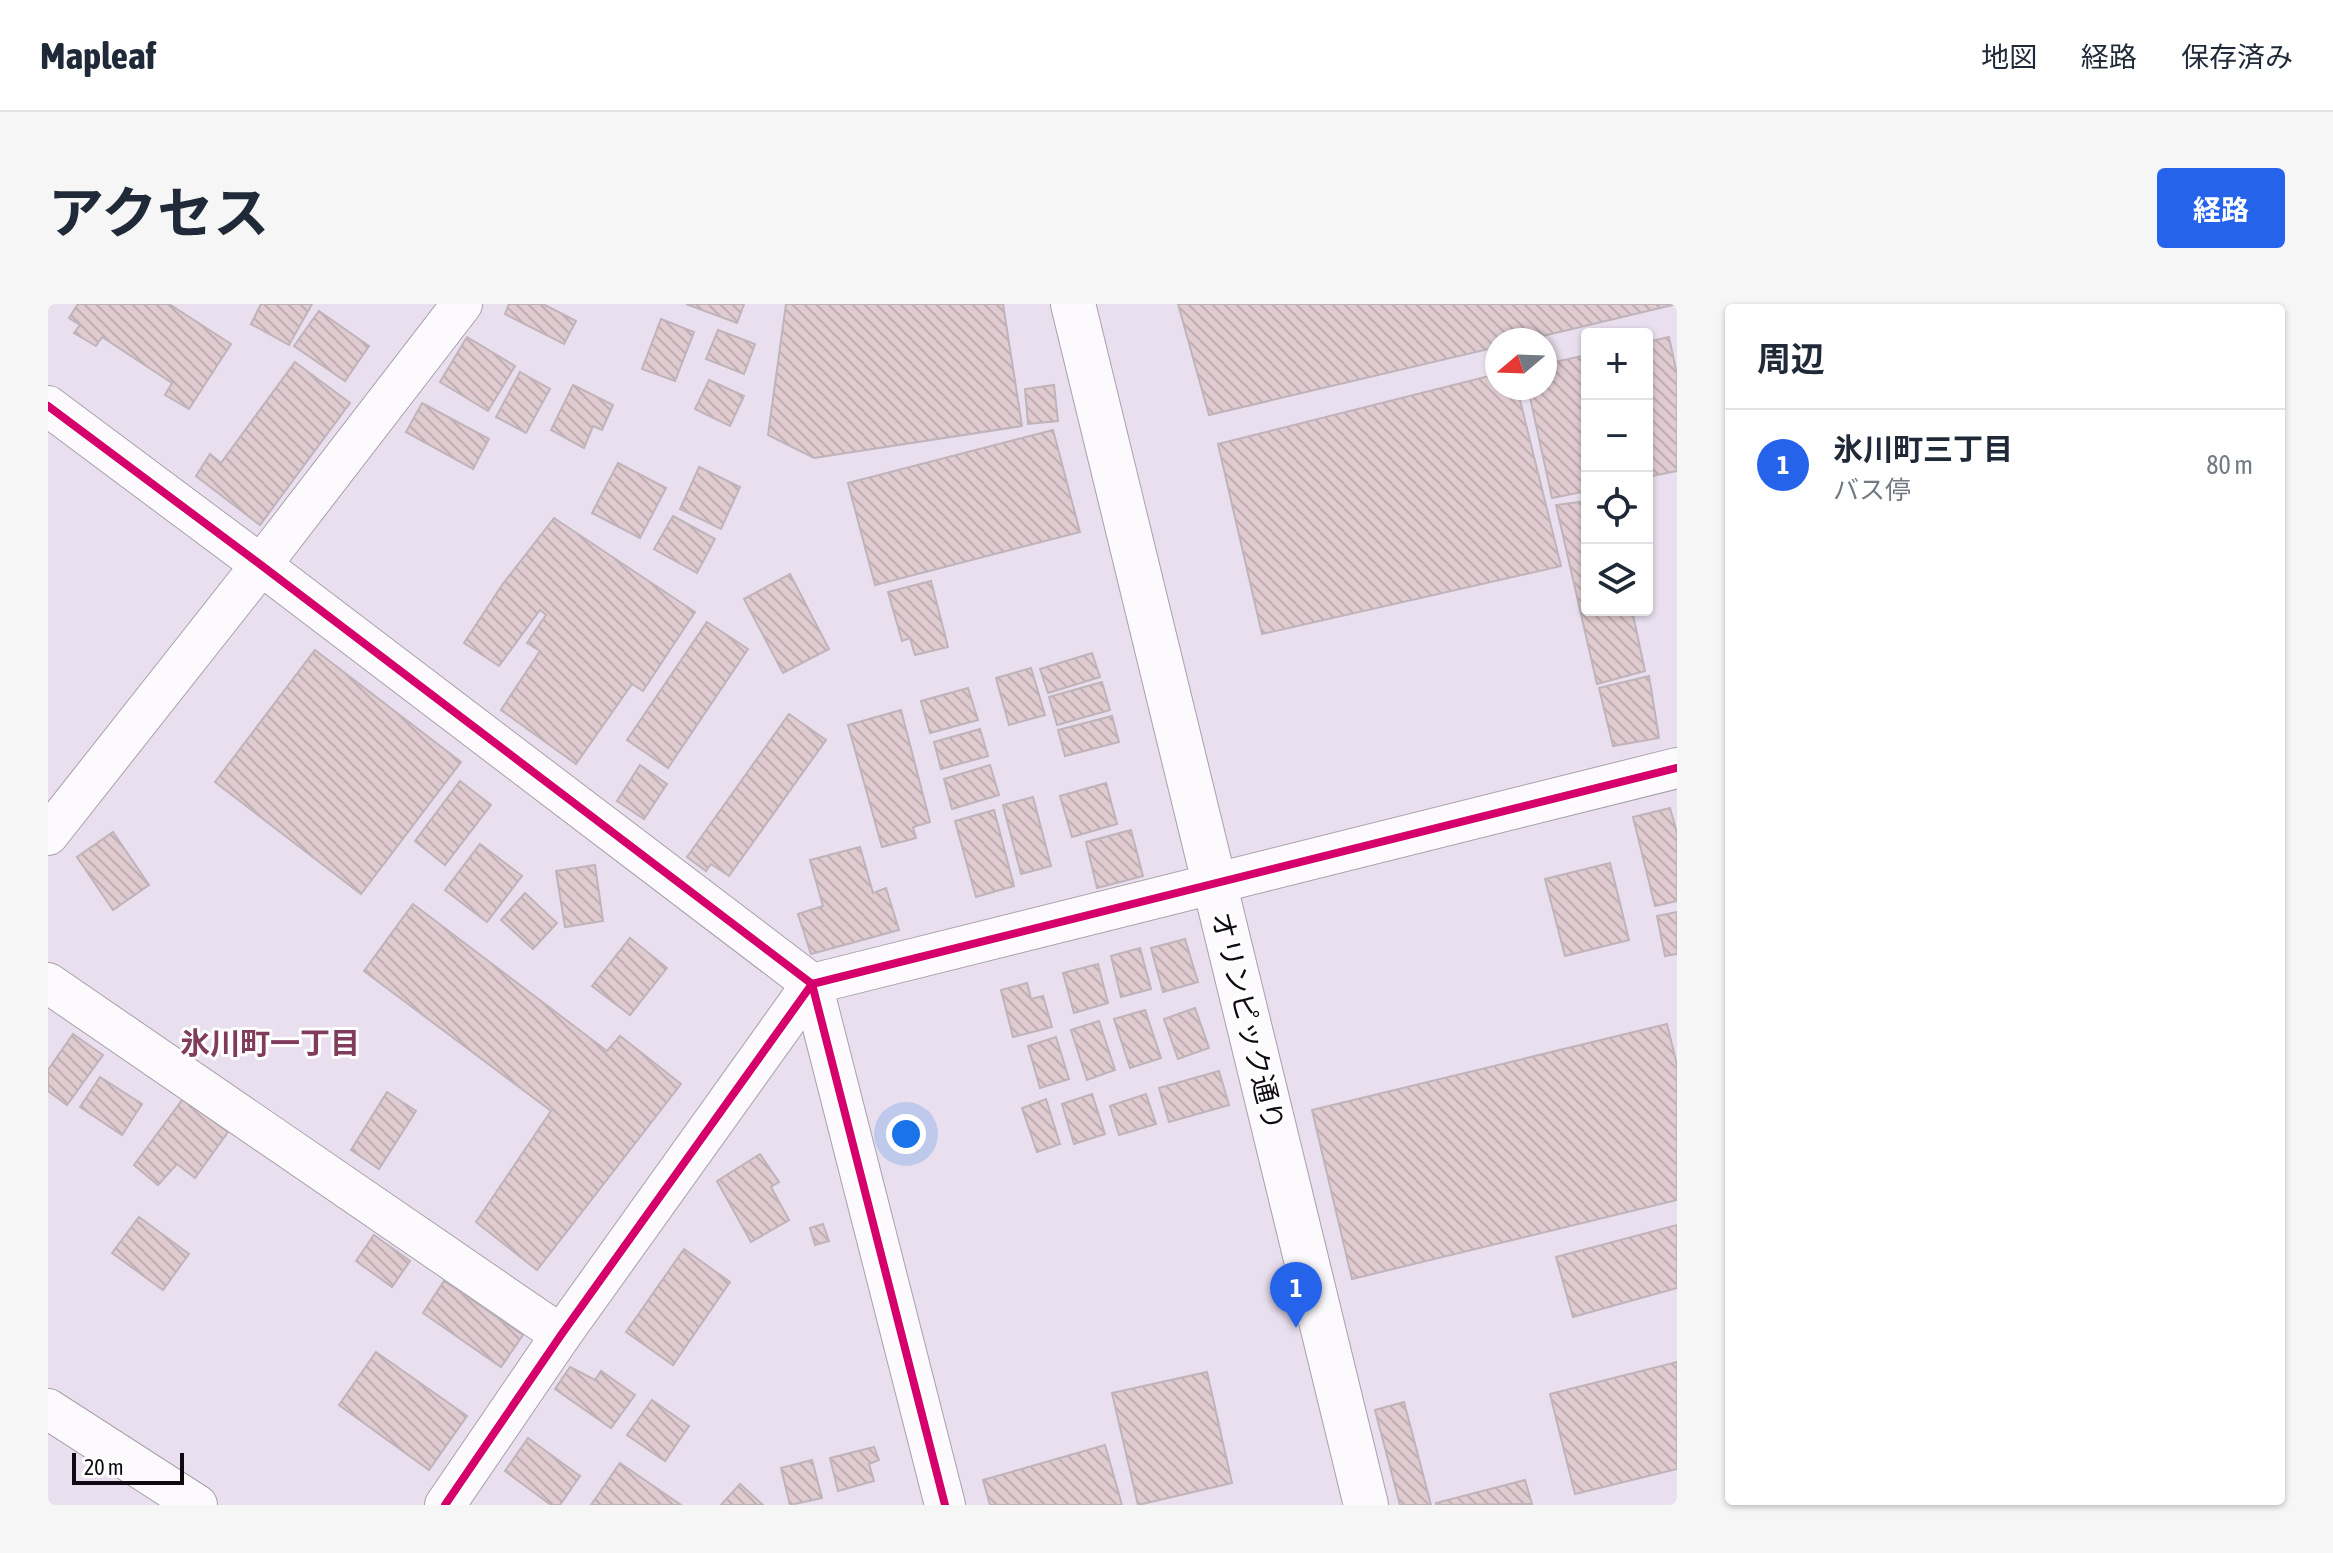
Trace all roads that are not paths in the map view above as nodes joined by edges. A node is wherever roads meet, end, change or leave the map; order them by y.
1 (462, 304) edge
2 (1073, 304) edge
3 (48, 406) edge
4 (261, 565) junction
5 (1677, 768) edge
6 (48, 835) edge
7 (1214, 882) junction
8 (48, 983) edge
9 (812, 984) junction
10 (561, 1335) junction
11 (48, 1409) edge
12 (197, 1505) edge
13 (445, 1505) edge
14 (945, 1505) edge
15 (1366, 1505) edge

1 - 4 street
2 - 7 main road, オリンピック通り
3 - 4 street
4 - 6 street
4 - 9 street
5 - 7 street
7 - 9 street
7 - 15 main road, オリンピック通り
8 - 10 street
9 - 10 street
9 - 14 street
10 - 13 street
11 - 12 street

